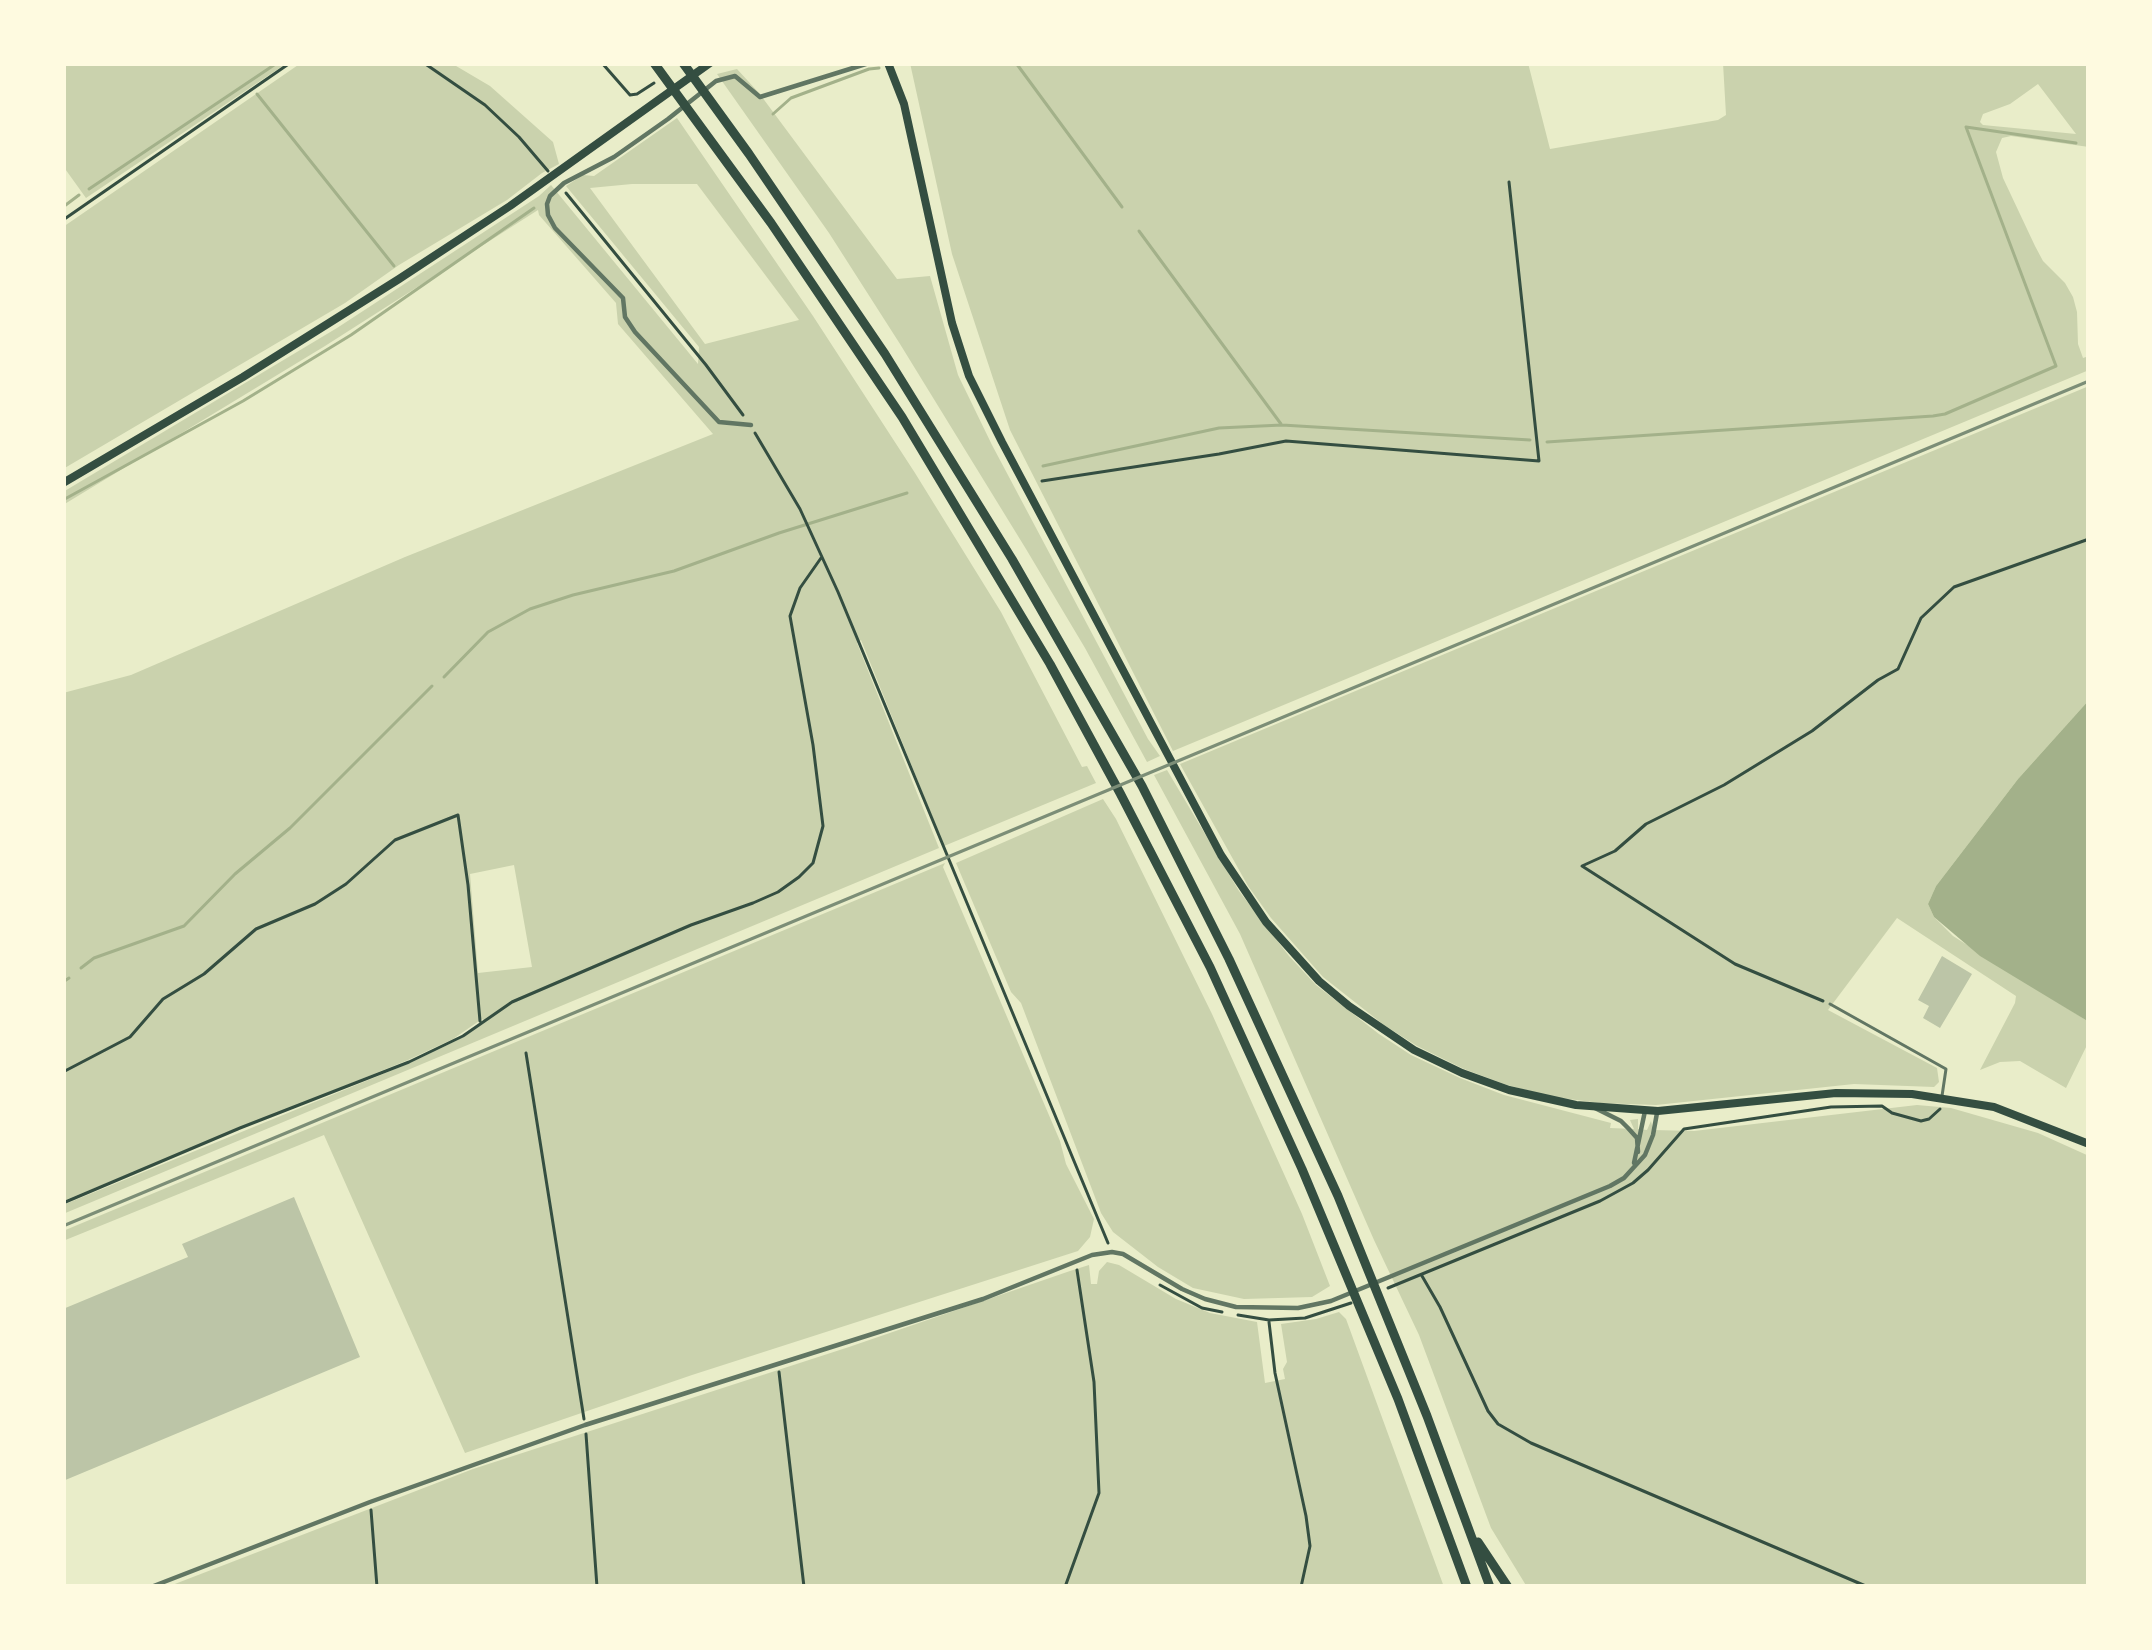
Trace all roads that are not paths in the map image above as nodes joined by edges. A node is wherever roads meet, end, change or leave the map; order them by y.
1 (682, 63) edge
2 (710, 63) edge
3 (869, 63) edge
4 (888, 63) edge
5 (657, 66) edge
6 (751, 425) road end
7 (63, 483) edge
8 (1831, 1004) road end
9 (1942, 1098) junction
10 (1595, 1108) junction
11 (1645, 1111) junction
12 (1658, 1111) junction
13 (2089, 1144) edge
14 (1638, 1152) junction
15 (1632, 1168) junction
16 (1472, 1532) junction
17 (151, 1587) edge
18 (1467, 1587) edge
19 (1490, 1587) edge
20 (1508, 1587) edge

1 - 16 highway
2 - 7 main road
3 - 6 street
4 - 10 main road
5 - 18 highway
8 - 9 lane
9 - 12 main road
9 - 13 main road
10 - 11 main road
10 - 14 street
11 - 12 main road
11 - 14 street
12 - 15 street
14 - 15 street
15 - 17 street
16 - 19 highway
16 - 20 highway

